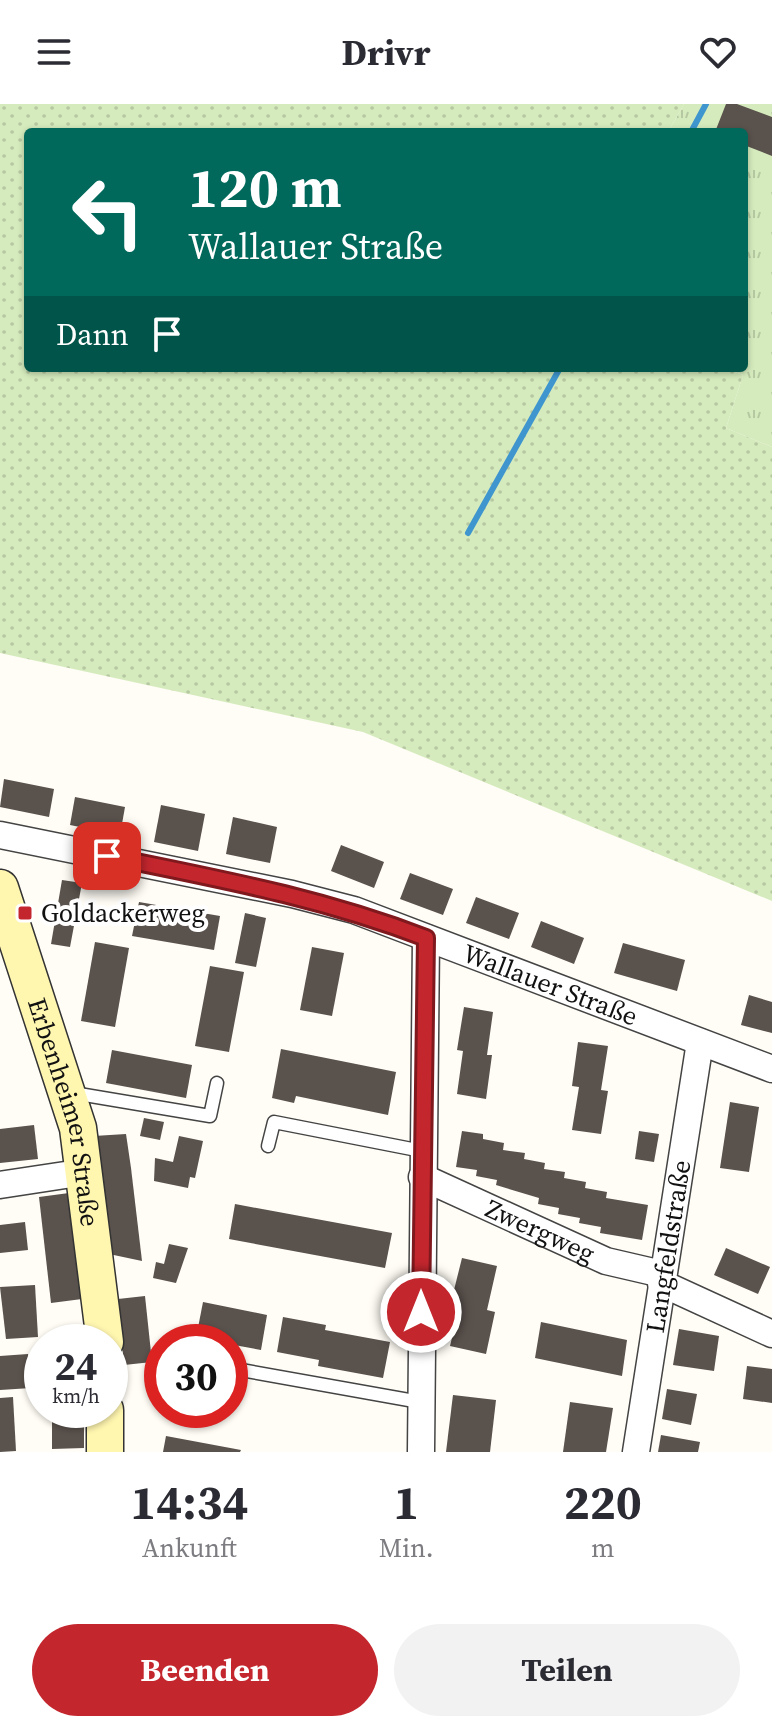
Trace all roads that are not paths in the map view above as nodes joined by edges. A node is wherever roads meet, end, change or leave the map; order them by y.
1 (0, 835) edge
2 (0, 888) edge
3 (426, 938) junction
4 (9, 945) edge
5 (700, 1042) junction
6 (772, 1069) edge
7 (217, 1083) dead end
8 (66, 1092) junction
9 (268, 1146) dead end
10 (422, 1164) junction
11 (85, 1172) junction
12 (0, 1185) edge
13 (662, 1279) junction
14 (103, 1324) edge
15 (772, 1334) edge
16 (248, 1371) edge
17 (420, 1402) junction
18 (105, 1428) edge
19 (105, 1452) edge
20 (421, 1452) edge
21 (636, 1452) edge

1 - 3 street, Wallauer Straße
2 - 4 street, Erbenheimer Straße
3 - 5 street, Wallauer Straße
3 - 10 street
4 - 8 street, Erbenheimer Straße
5 - 6 street, Wallauer Straße
5 - 13 street, Langfeldstraße
7 - 8 lane
8 - 11 street, Erbenheimer Straße
9 - 10 lane
10 - 13 street, Zwergweg
10 - 17 street
11 - 12 street
11 - 14 street, Erbenheimer Straße
13 - 15 street, Zwergweg
13 - 21 street, Langfeldstraße
16 - 17 lane
17 - 20 street
18 - 19 street

